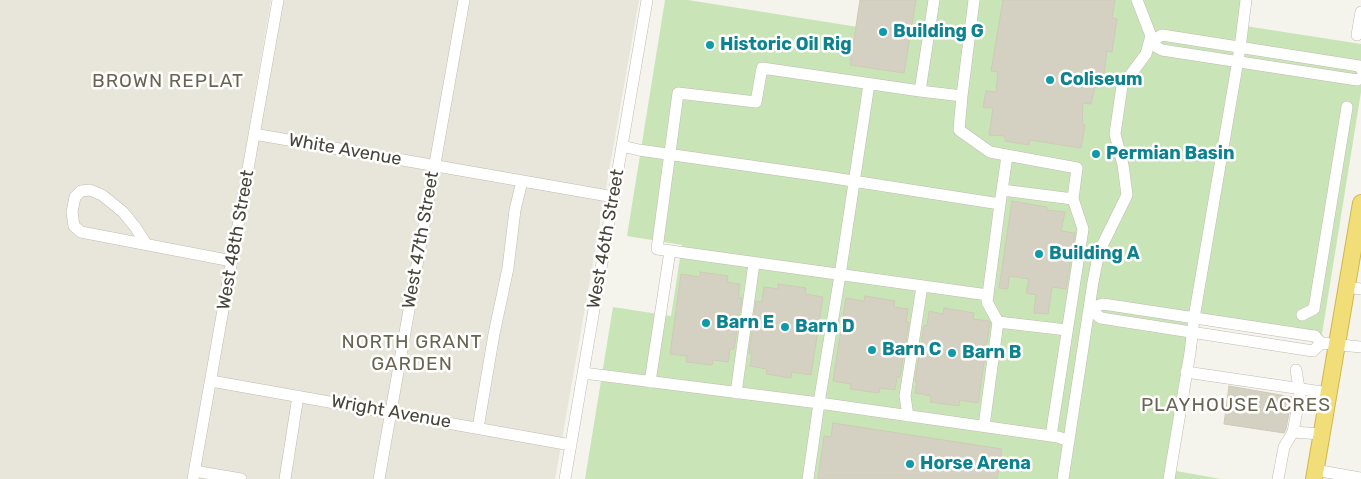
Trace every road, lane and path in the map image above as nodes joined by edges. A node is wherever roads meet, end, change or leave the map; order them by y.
1 (278, 0) edge
2 (464, 0) edge
3 (648, 0) edge
4 (934, 0) edge
5 (974, 0) edge
6 (1137, 0) edge
7 (1246, 0) edge
8 (1361, 12) edge
9 (1357, 35) dead end
10 (1149, 43) junction
11 (1240, 48) junction
12 (1237, 62) junction
13 (1361, 69) edge
14 (1361, 78) edge
15 (869, 84) junction
16 (920, 91) junction
17 (962, 96) junction
18 (1347, 107) dead end
19 (254, 134) junction
20 (622, 146) junction
21 (670, 154) junction
22 (1007, 156) junction
23 (434, 166) junction
24 (522, 181) junction
25 (854, 181) junction
26 (1002, 190) junction
27 (614, 197) junction
28 (1073, 200) junction
29 (1361, 203) edge
30 (1000, 204) junction
31 (146, 244) junction
32 (670, 251) junction
33 (232, 261) junction
34 (754, 263) junction
35 (1355, 269) edge
36 (840, 275) junction
37 (922, 286) junction
38 (1354, 288) edge
39 (988, 295) junction
40 (1088, 310) junction
41 (1302, 315) dead end
42 (1194, 318) junction
43 (998, 322) junction
44 (1067, 330) junction
45 (1192, 332) junction
46 (1329, 344) junction
47 (1361, 347) edge
48 (1296, 370) dead end
49 (1186, 372) junction
50 (583, 373) junction
51 (211, 380) junction
52 (650, 382) junction
53 (1299, 389) junction
54 (736, 393) junction
55 (1328, 393) junction
56 (298, 396) junction
57 (819, 403) junction
58 (391, 412) junction
59 (908, 416) junction
60 (984, 426) junction
61 (478, 428) junction
62 (1293, 432) junction
63 (1322, 434) junction
64 (1051, 436) junction
65 (1069, 441) junction
66 (571, 445) junction
67 (193, 475) edge
68 (1315, 475) edge
69 (1361, 478) edge
70 (241, 479) edge
71 (285, 479) edge
72 (379, 479) edge
73 (565, 479) edge
74 (808, 479) edge
75 (1063, 479) edge
76 (1169, 479) edge
77 (1278, 479) edge

1 - 19 street, West 48th Street
2 - 23 street, West 47th Street
3 - 20 street, West 46th Street
4 - 16 street
5 - 17 street
6 - 10 street
7 - 11 street
8 - 9 street
10 - 11 street
10 - 12 street
10 - 40 street
11 - 12 street
11 - 13 street
12 - 14 street
12 - 42 street
15 - 16 street
15 - 21 street
15 - 25 street
16 - 17 street
17 - 22 street
18 - 41 street
19 - 23 street, White Avenue
19 - 33 street, West 48th Street
20 - 21 street
20 - 27 street, West 46th Street
21 - 25 street
21 - 32 street
22 - 26 street
22 - 28 street
23 - 24 street, White Avenue
23 - 58 street, West 47th Street
24 - 27 street, White Avenue
24 - 61 street
25 - 30 street
25 - 36 street
26 - 28 street
26 - 30 street
27 - 50 street, West 46th Street
28 - 44 street
29 - 35 highway
30 - 39 street
31 - 31 street
31 - 33 street
32 - 34 street
32 - 52 street
33 - 51 street, West 48th Street
34 - 36 street
34 - 54 street
35 - 38 highway
36 - 37 street
36 - 57 street
37 - 39 street
37 - 59 street
38 - 46 highway
39 - 43 street
40 - 42 street
40 - 45 street
40 - 65 street
42 - 45 street
42 - 46 street
43 - 44 street
43 - 60 street
44 - 64 street
45 - 46 street
45 - 49 street
46 - 47 street
46 - 55 highway
48 - 53 street
49 - 53 street
49 - 76 street
50 - 52 street
50 - 66 street, West 46th Street
51 - 56 street, Wright Avenue
51 - 67 street, West 48th Street
52 - 54 street
53 - 55 street
53 - 62 street
54 - 57 street
55 - 63 highway
56 - 58 street, Wright Avenue
56 - 71 street
57 - 59 street
57 - 74 street
58 - 61 street, Wright Avenue
58 - 72 street, West 47th Street
59 - 60 street
60 - 64 street
61 - 66 street, Wright Avenue
62 - 63 street
62 - 77 street
63 - 68 highway
64 - 65 street
65 - 75 street
66 - 73 street, West 46th Street
67 - 70 street
68 - 69 street

